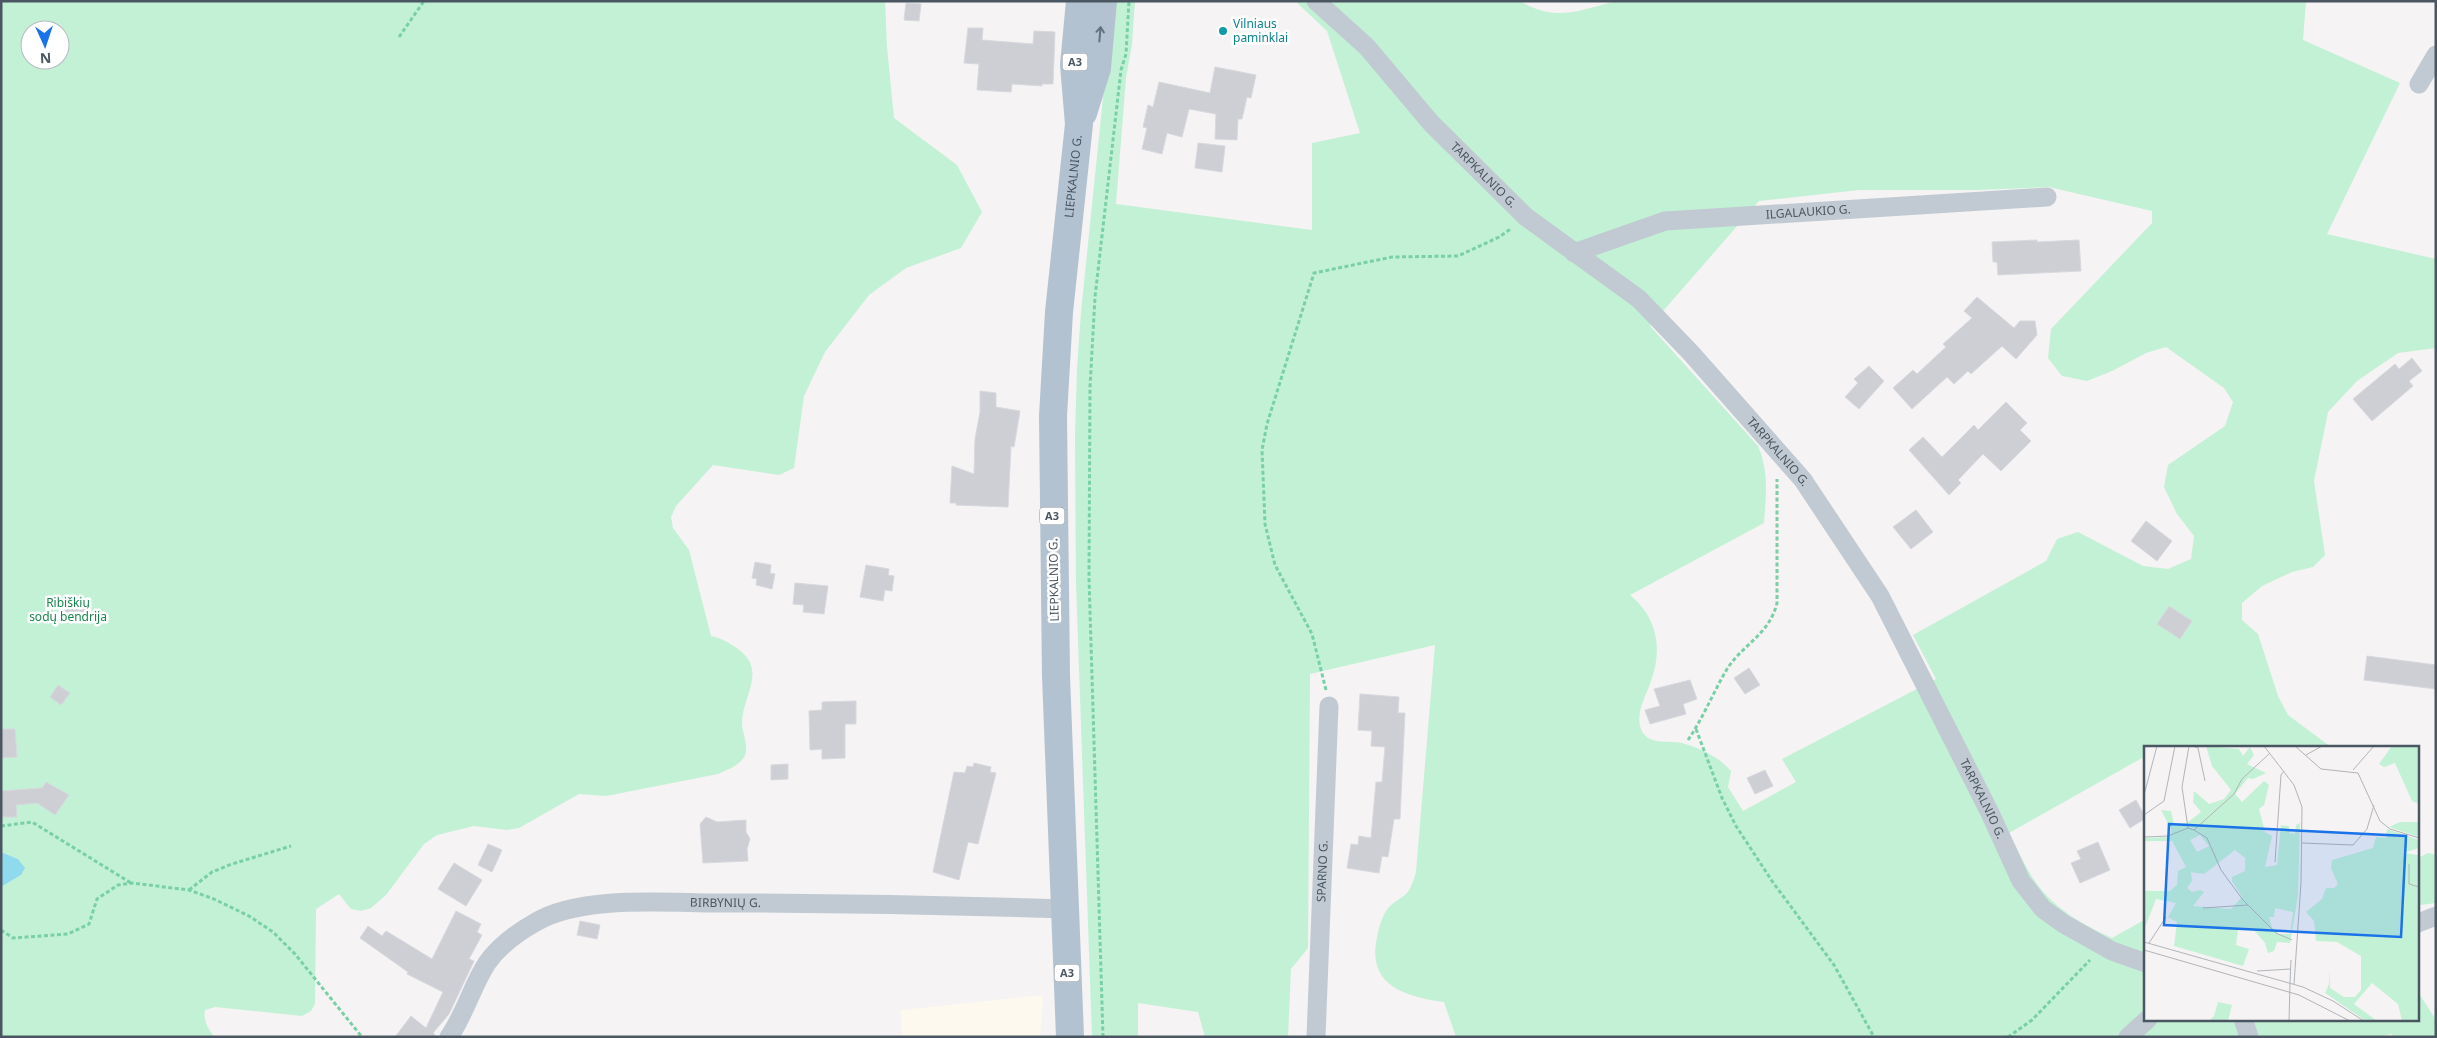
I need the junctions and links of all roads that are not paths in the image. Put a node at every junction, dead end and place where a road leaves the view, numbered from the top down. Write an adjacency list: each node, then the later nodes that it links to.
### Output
1 (1080, 1): 6 (main road, LIEPKALNIO G. / A3)
2 (1103, 1): 6 (main road, LIEPKALNIO G. / A3, one-way to 2)
3 (1316, 1): 8 (street, TARPKALNIO G.)
4 (2436, 55): 5 (street)
5 (2419, 84)
6 (1079, 124): 10 (main road, LIEPKALNIO G. / A3)
7 (2047, 197): 8 (street, ILGALAUKIO G.)
8 (1574, 253): 13 (street, TARPKALNIO G.)
9 (1329, 706): 18 (street, SPARNO G.)
10 (1065, 909): 16 (street, BIRBYNIŲ G.); 17 (main road, LIEPKALNIO G. / A3)
11 (2436, 916): 12 (street)
12 (2420, 922)
13 (2144, 962)
14 (2147, 1020): 19 (street)
15 (2243, 1020): 20 (street)
16 (449, 1037)
17 (1070, 1037)
18 (1316, 1037)
19 (2128, 1037)
20 (2249, 1037)

